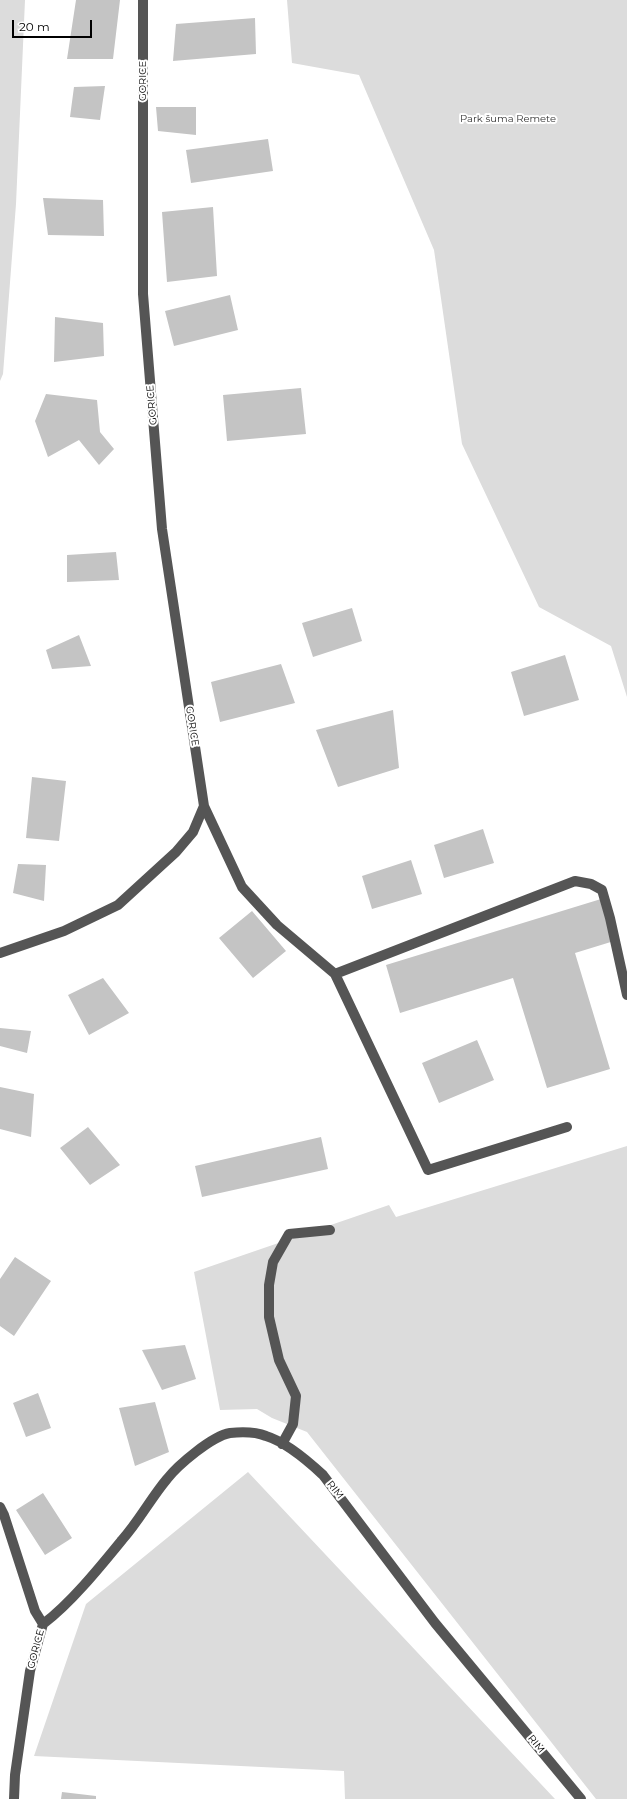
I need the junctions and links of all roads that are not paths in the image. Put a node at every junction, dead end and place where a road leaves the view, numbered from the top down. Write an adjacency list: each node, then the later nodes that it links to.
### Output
1 (143, 0): 2 (street, GORICE)
2 (204, 806): 3 (street); 4 (street, GORICE)
3 (0, 953)
4 (335, 974): 5 (street); 6 (street)
5 (627, 995)
6 (567, 1127)
7 (330, 1230): 8 (street)
8 (282, 1444): 10 (street, RIM); 12 (street, RIM)
9 (0, 1507): 10 (street, GORICE)
10 (43, 1624): 11 (street, GORICE)
11 (14, 1799)
12 (581, 1799)

